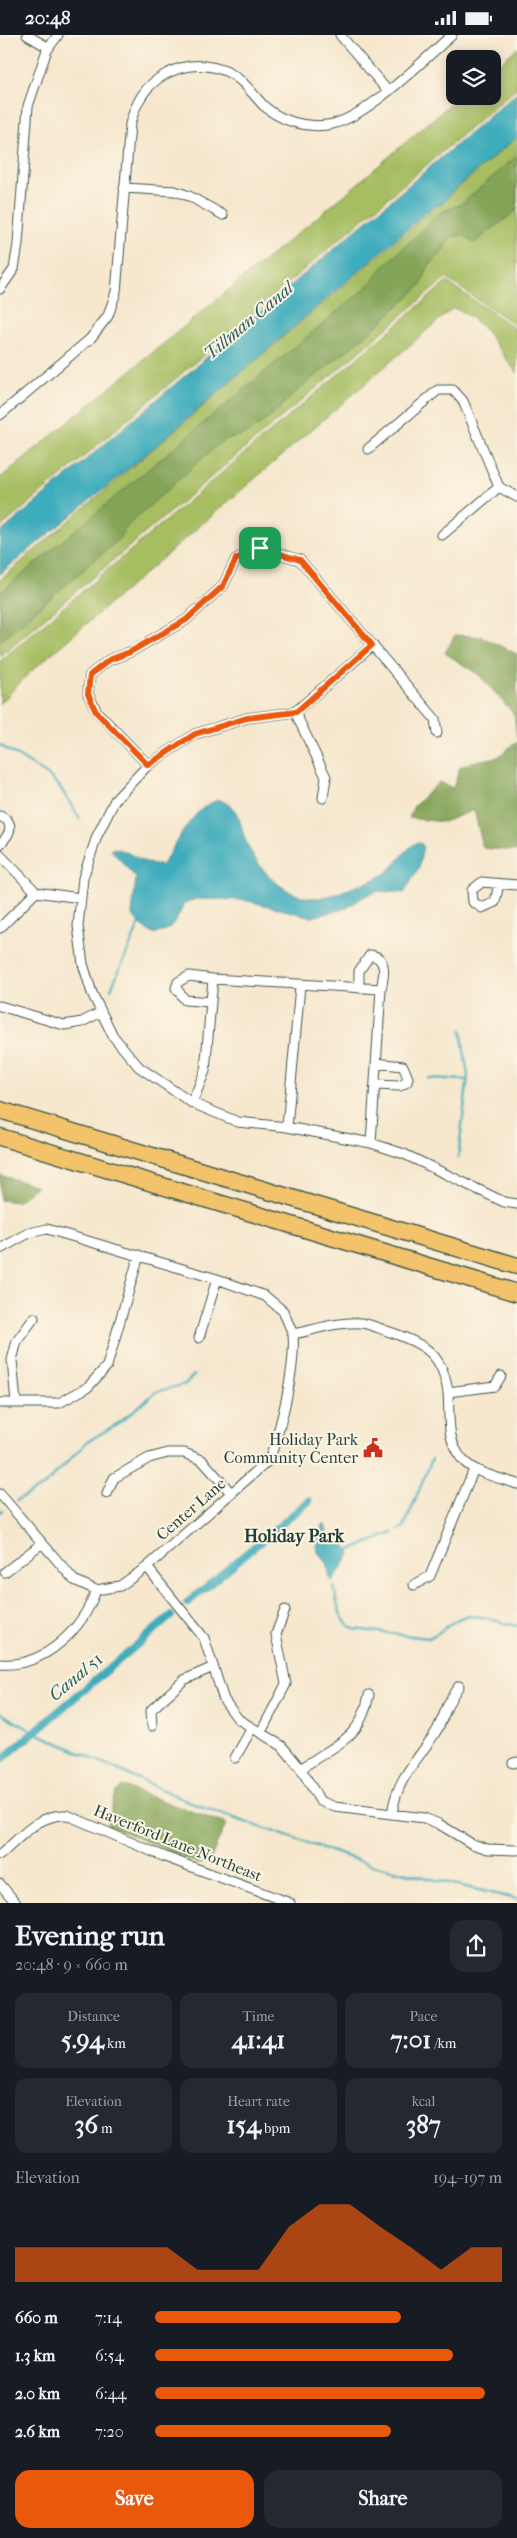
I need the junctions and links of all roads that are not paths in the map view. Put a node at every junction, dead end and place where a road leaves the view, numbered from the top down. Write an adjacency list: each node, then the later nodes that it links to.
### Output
1 (27, 35): 5 (street)
2 (58, 35): 5 (street)
3 (340, 35): 6 (street)
4 (452, 35): 6 (street)
5 (49, 48): 9 (street)
6 (387, 90): 7 (street)
7 (124, 188): 8 (street); 10 (street)
8 (223, 215)
9 (0, 289)
10 (0, 415)
11 (368, 449): 12 (street)
12 (499, 487): 13 (street); 14 (street)
13 (517, 497)
14 (442, 535)
15 (372, 645): 16 (street); 17 (street); 18 (street)
16 (296, 712): 18 (street); 19 (street)
17 (437, 733)
18 (148, 765): 26 (street)
19 (323, 798)
20 (0, 816): 21 (street)
21 (0, 844)
22 (0, 855): 25 (street)
23 (499, 884): 24 (street)
24 (517, 885)
25 (36, 892): 26 (street); 27 (street)
26 (80, 898): 34 (street)
27 (0, 928)
28 (213, 979): 29 (street); 32 (street); 32 (street)
29 (300, 986): 30 (street); 39 (street)
30 (359, 988): 31 (street); 31 (street)
31 (381, 989): 35 (street)
32 (211, 1002): 37 (street)
33 (0, 1006): 34 (street)
34 (101, 1012): 37 (street)
35 (376, 1063): 36 (street); 36 (street)
36 (375, 1085): 41 (street)
37 (192, 1103): 39 (street)
38 (0, 1110): 45 (highway)
39 (287, 1127): 41 (street)
40 (0, 1137): 47 (highway)
41 (371, 1143): 42 (street)
42 (517, 1204)
43 (0, 1249): 44 (street)
44 (139, 1255): 46 (street); 53 (street)
45 (517, 1266)
46 (217, 1279): 49 (street); 50 (street)
47 (517, 1293)
48 (34, 1318): 53 (street)
49 (293, 1334): 52 (street); 59 (street, Center Lane)
50 (199, 1338)
51 (501, 1377): 52 (street)
52 (448, 1392): 55 (street)
53 (16, 1402): 54 (street)
54 (0, 1403)
55 (474, 1469): 56 (street); 63 (street)
56 (517, 1484)
57 (0, 1494): 60 (street)
58 (107, 1494): 59 (street)
59 (232, 1494): 61 (street, Center Lane)
60 (41, 1544): 62 (street); 64 (street)
61 (147, 1567): 64 (street, Center Lane); 67 (street)
62 (5, 1572)
63 (414, 1585)
64 (96, 1590): 66 (street)
65 (285, 1610): 72 (street)
66 (0, 1664)
67 (213, 1667): 70 (street); 71 (street)
68 (459, 1686): 75 (street)
69 (369, 1695): 74 (street)
70 (152, 1726)
71 (252, 1728): 72 (street); 73 (street)
72 (261, 1732): 74 (street)
73 (234, 1758)
74 (301, 1769): 75 (street)
75 (392, 1814): 76 (street)
76 (517, 1850)
77 (0, 1855): 80 (street, Haverford Lane Northeast)
78 (0, 1884): 79 (street)
79 (16, 1903)
80 (290, 1903)

